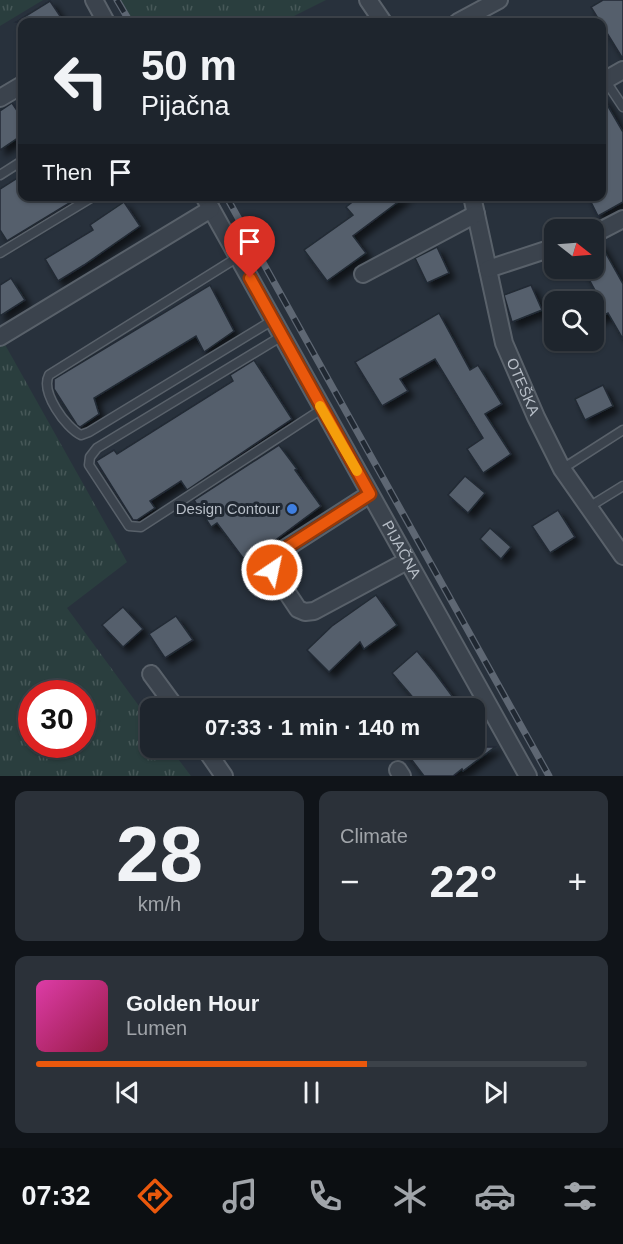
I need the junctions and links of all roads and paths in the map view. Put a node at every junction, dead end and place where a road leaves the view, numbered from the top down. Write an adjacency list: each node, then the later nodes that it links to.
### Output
1 (94, 0): 4 (street)
2 (368, 0): 5 (street)
3 (499, 0): 6 (street)
4 (104, 18)
5 (380, 18)
6 (465, 18)
7 (623, 70): 8 (street)
8 (606, 79)
9 (606, 85): 12 (lane)
10 (18, 87): 11 (street)
11 (0, 98)
12 (623, 106)
13 (18, 164): 14 (lane)
14 (0, 175)
15 (86, 201): 22 (lane)
16 (473, 201): 18 (street, OTEŠKA)
17 (207, 203): 23 (street, PIJAČNA); 28 (street)
18 (476, 214): 24 (street, OTEŠKA); 25 (street)
19 (623, 219): 20 (street)
20 (604, 229)
21 (544, 251): 24 (street)
22 (0, 253)
23 (238, 258): 26 (street, PIJAČNA); 26 (lane)
24 (488, 269): 31 (street, OTEŠKA)
25 (363, 274)
26 (273, 320): 27 (street, PIJAČNA)
27 (282, 336): 29 (street, PIJAČNA); 29 (lane)
28 (0, 337)
29 (322, 410): 33 (street, PIJAČNA)
30 (623, 430): 31 (lane)
31 (562, 469): 34 (street, OTEŠKA)
32 (623, 486): 34 (lane)
33 (370, 494): 36 (street, PIJAČNA); 36 (street)
34 (589, 507): 35 (street, OTEŠKA)
35 (623, 556)
36 (408, 561): 41 (street, PIJAČNA)
37 (152, 674): 38 (street)
38 (169, 698)
39 (212, 758): 40 (street)
40 (224, 776)
41 (528, 776)

